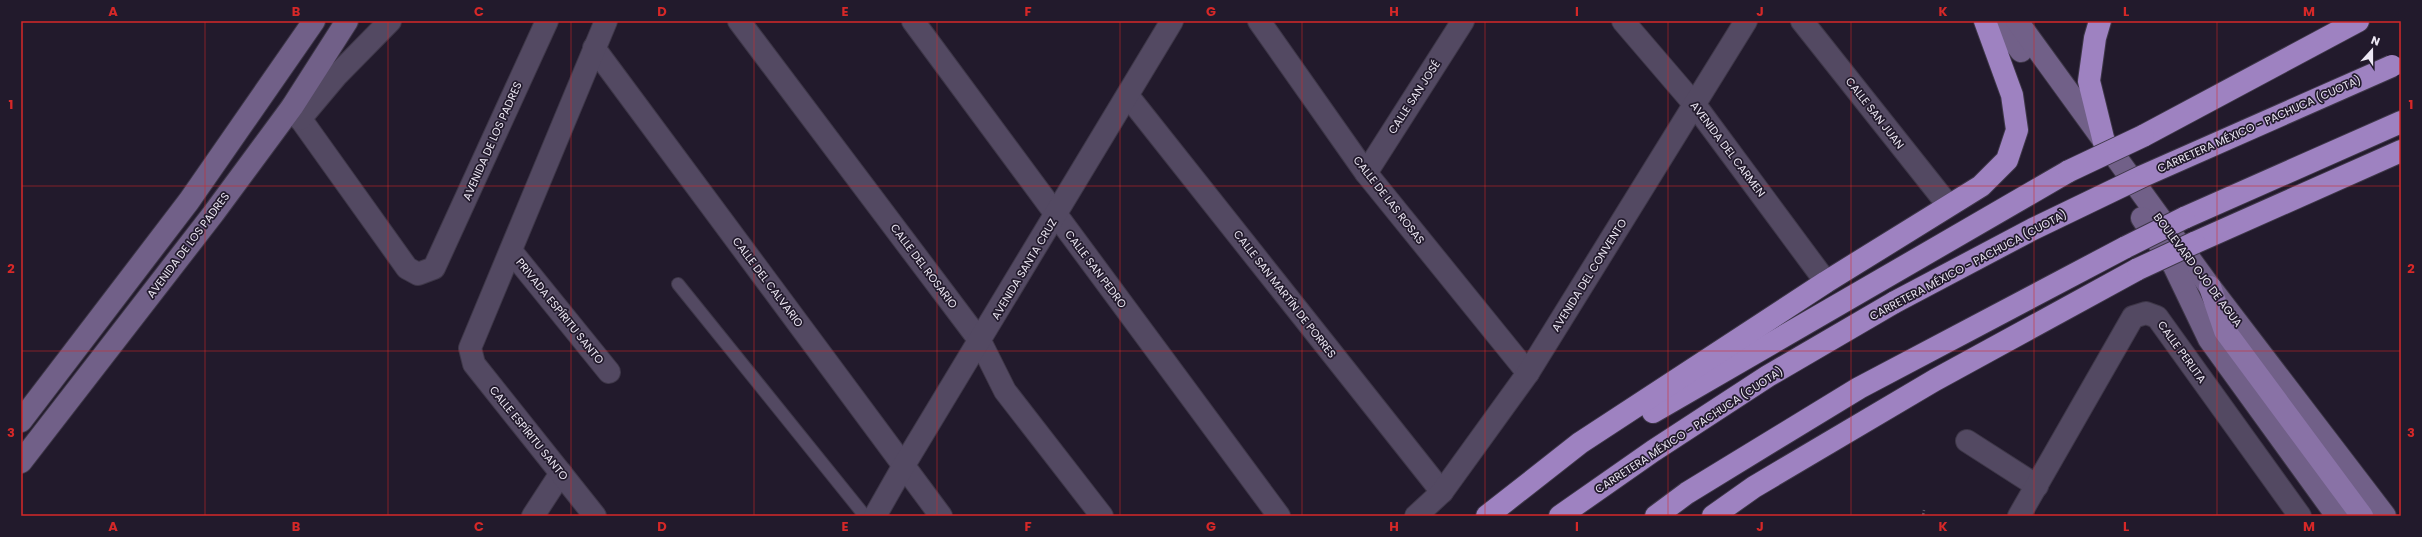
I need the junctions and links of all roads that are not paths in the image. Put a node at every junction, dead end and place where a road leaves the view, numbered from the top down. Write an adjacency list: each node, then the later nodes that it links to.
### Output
1 (314, 21): 37 (main road)
2 (347, 21): 23 (main road, AVENIDA DE LOS PADRES)
3 (390, 21): 23 (street)
4 (547, 21): 23 (street, AVENIDA DE LOS PADRES)
5 (606, 21): 19 (street)
6 (739, 21): 34 (street, CALLE DEL ROSARIO)
7 (913, 21): 29 (street, CALLE SAN PEDRO)
8 (1172, 21): 21 (street, AVENIDA SANTA CRUZ)
9 (1259, 21): 27 (street, CALLE DE LAS ROSAS)
10 (1463, 21): 27 (street, CALLE SAN JOSÉ)
11 (1623, 21): 22 (street, AVENIDA DEL CARMEN)
12 (1746, 21): 22 (street, AVENIDA DEL CONVENTO)
13 (1802, 21): 28 (street, CALLE SAN JUAN)
14 (1985, 21): 28 (highway)
15 (1998, 21): 59 (main road, BOULEVARD OJO DE AGUA)
16 (2017, 21): 25 (main road, BOULEVARD OJO DE AGUA)
17 (2100, 21): 25 (highway)
18 (2358, 21): 39 (highway, bridge)
19 (594, 48): 30 (street); 41 (street, CALLE DEL CALVARIO)
20 (2396, 64): 54 (highway, CARRETERA MÉXICO - PACHUCA (CUOTA), bridge)
21 (1128, 96): 29 (street, AVENIDA SANTA CRUZ); 44 (street, CALLE SAN MARTÍN DE PORRES)
22 (1695, 105): 31 (street, AVENIDA DEL CARMEN); 36 (street, AVENIDA DEL CONVENTO)
23 (296, 113): 40 (main road, AVENIDA DE LOS PADRES)
24 (2401, 122): 55 (highway, bridge)
25 (2104, 142): 33 (main road, BOULEVARD OJO DE AGUA)
26 (2401, 152): 56 (highway, bridge)
27 (1366, 173): 36 (street, CALLE DE LAS ROSAS)
28 (1948, 205): 31 (highway)
29 (1056, 215): 34 (street, AVENIDA SANTA CRUZ); 51 (street, CALLE SAN PEDRO)
30 (511, 251): 35 (street, PRIVADA ESPÍRITU SANTO); 42 (street, CALLE ESPÍRITU SANTO)
31 (1826, 282): 39 (highway)
32 (678, 284): 47 (lane)
33 (2210, 287): 60 (main road); 61 (main road, BOULEVARD OJO DE AGUA)
34 (980, 341): 41 (street, AVENIDA SANTA CRUZ); 50 (street, CALLE DEL ROSARIO)
35 (609, 372)
36 (1528, 373): 44 (street, AVENIDA DEL CONVENTO)
37 (21, 422)
38 (1968, 441): 43 (street)
39 (1580, 443): 53 (highway)
40 (21, 462)
41 (904, 465): 48 (street, AVENIDA SANTA CRUZ); 49 (street, CALLE DEL CALVARIO)
42 (561, 473): 45 (street); 46 (street, CALLE ESPÍRITU SANTO)
43 (2036, 486): 57 (street, CALLE PERLITA); 58 (street, CALLE PERLITA)
44 (1442, 492): 52 (street, AVENIDA DEL CONVENTO)
45 (533, 516)
46 (595, 516)
47 (865, 516)
48 (875, 516)
49 (941, 516)
50 (1102, 516)
51 (1280, 516)
52 (1416, 516)
53 (1487, 516)
54 (1560, 516)
55 (1656, 516)
56 (1713, 516)
57 (2019, 516)
58 (2300, 516)
59 (2337, 516)
60 (2362, 516)
61 (2385, 516)

